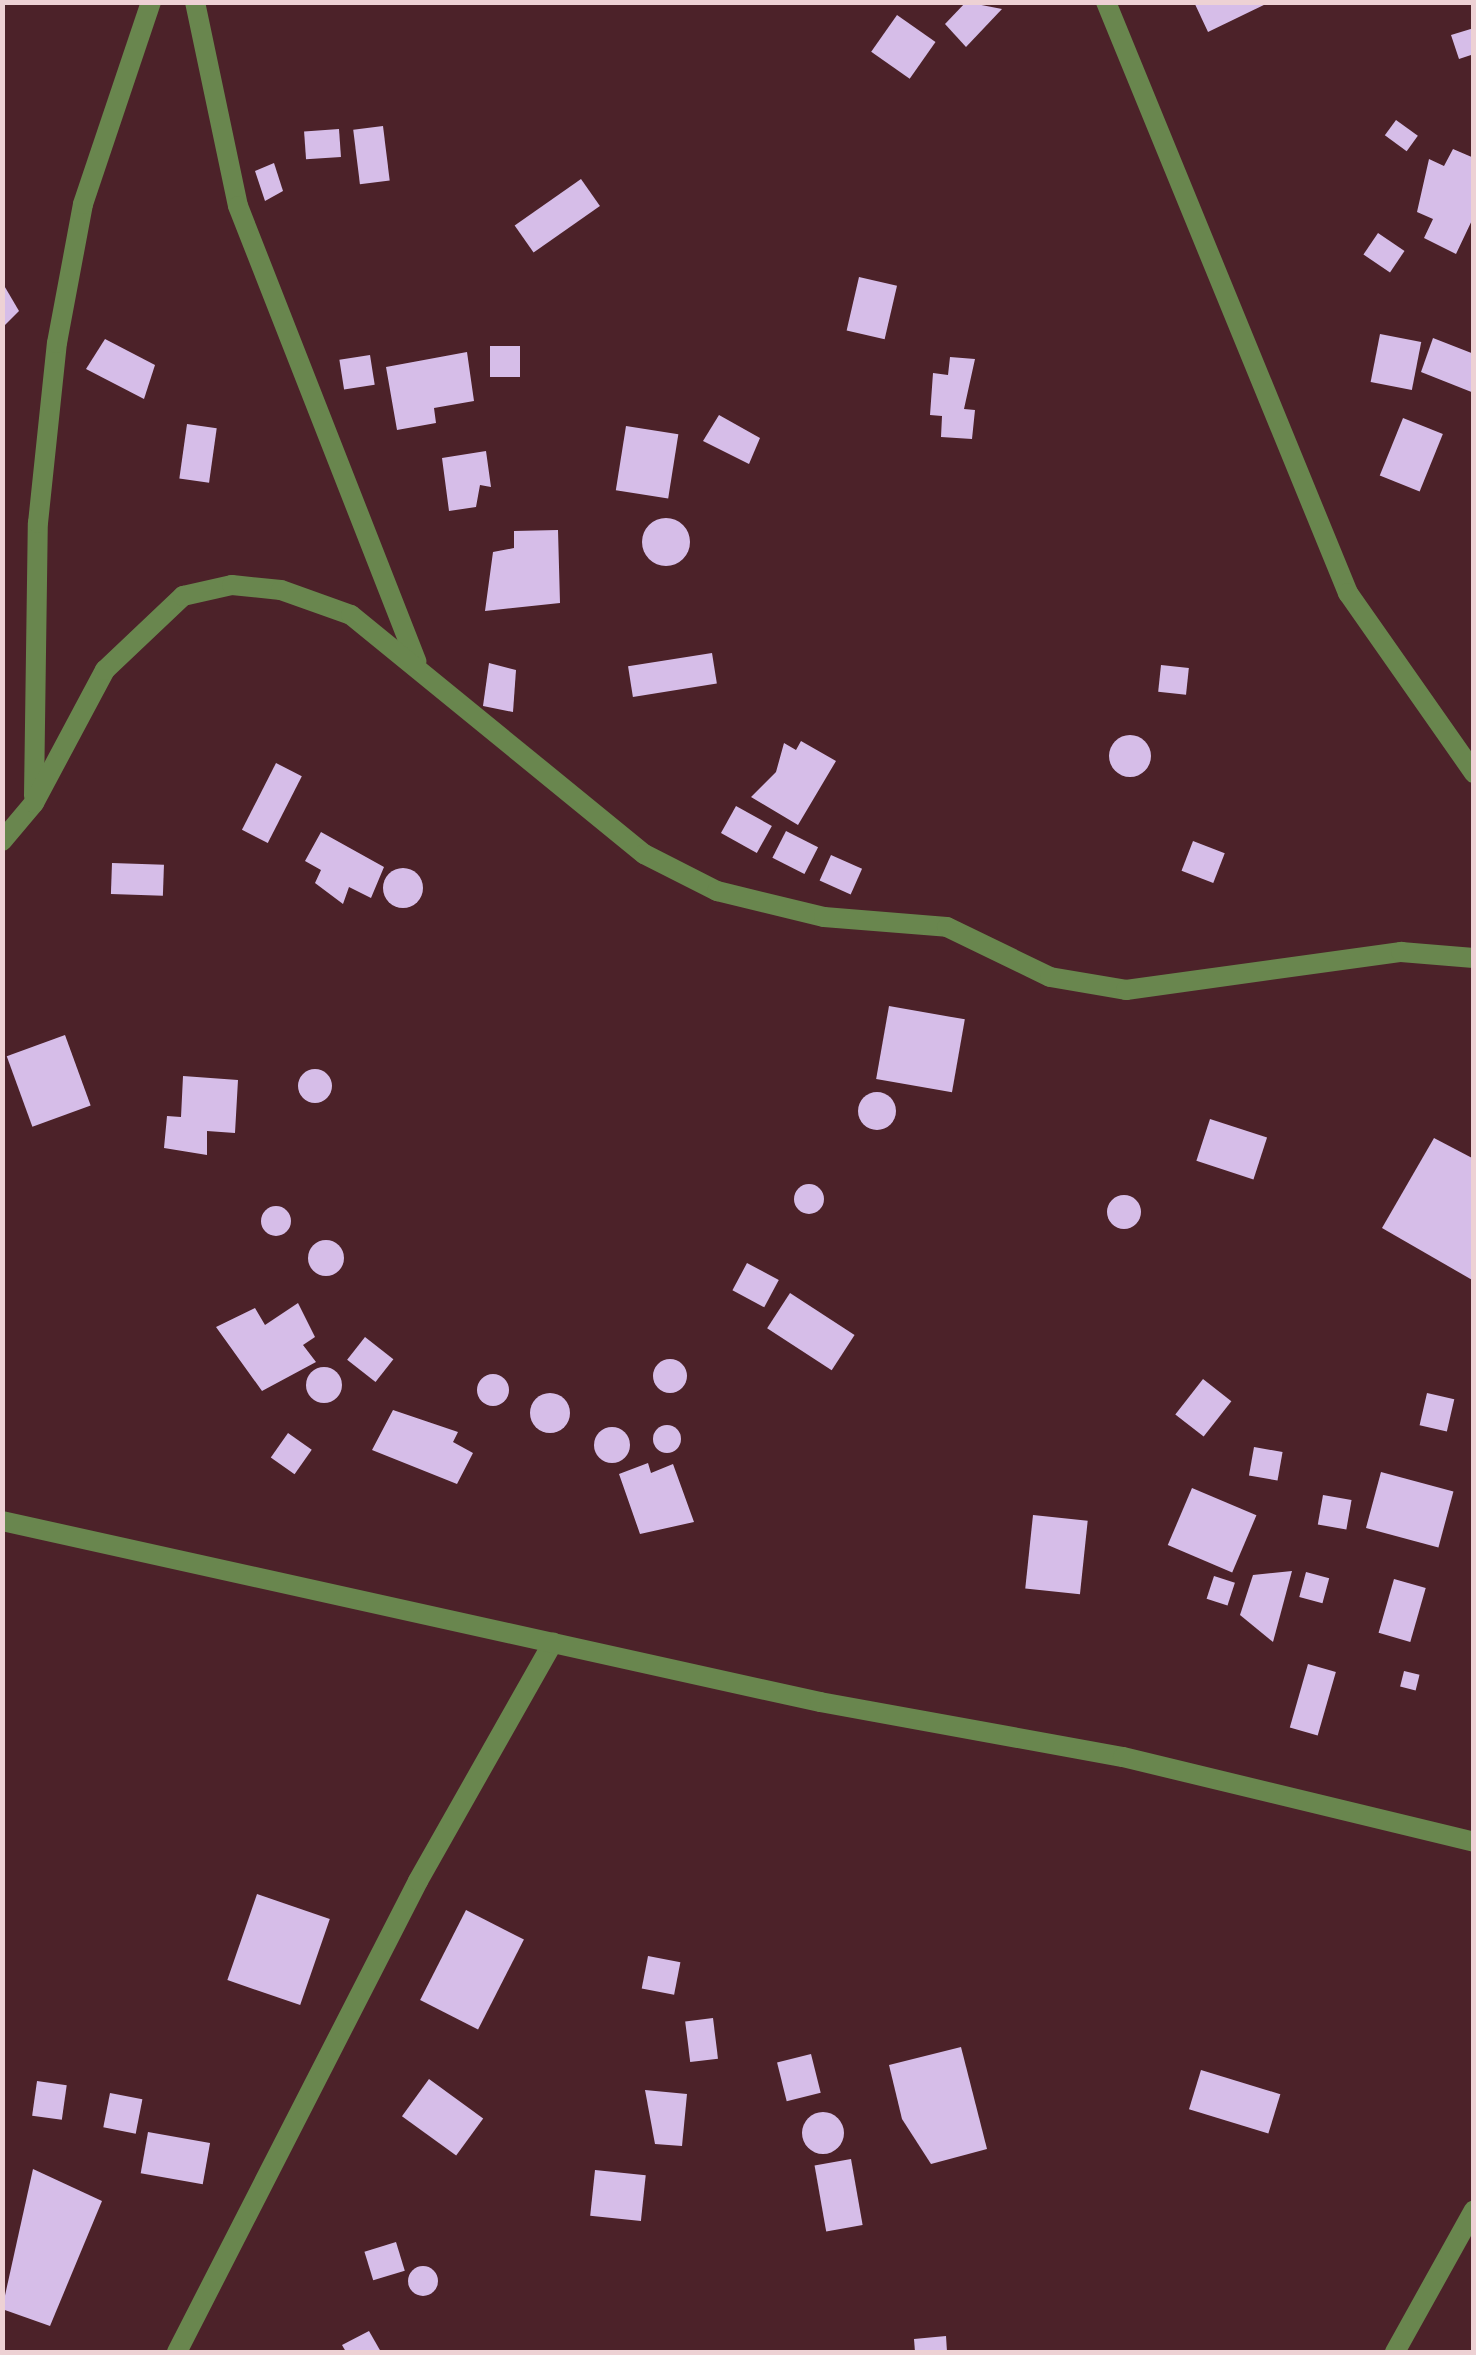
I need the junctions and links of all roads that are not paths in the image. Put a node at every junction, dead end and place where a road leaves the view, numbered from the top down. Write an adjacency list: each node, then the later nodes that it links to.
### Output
1 (151, 2): 6 (street)
2 (195, 2): 4 (street)
3 (1106, 2): 5 (street)
4 (416, 661): 6 (street); 8 (street)
5 (1474, 773)
6 (34, 803): 7 (street)
7 (2, 840)
8 (1474, 958)
9 (2, 1520): 10 (street)
10 (553, 1642): 11 (street); 13 (street)
11 (1474, 1842)
12 (1474, 2210): 14 (street)
13 (177, 2352)
14 (1395, 2352)

